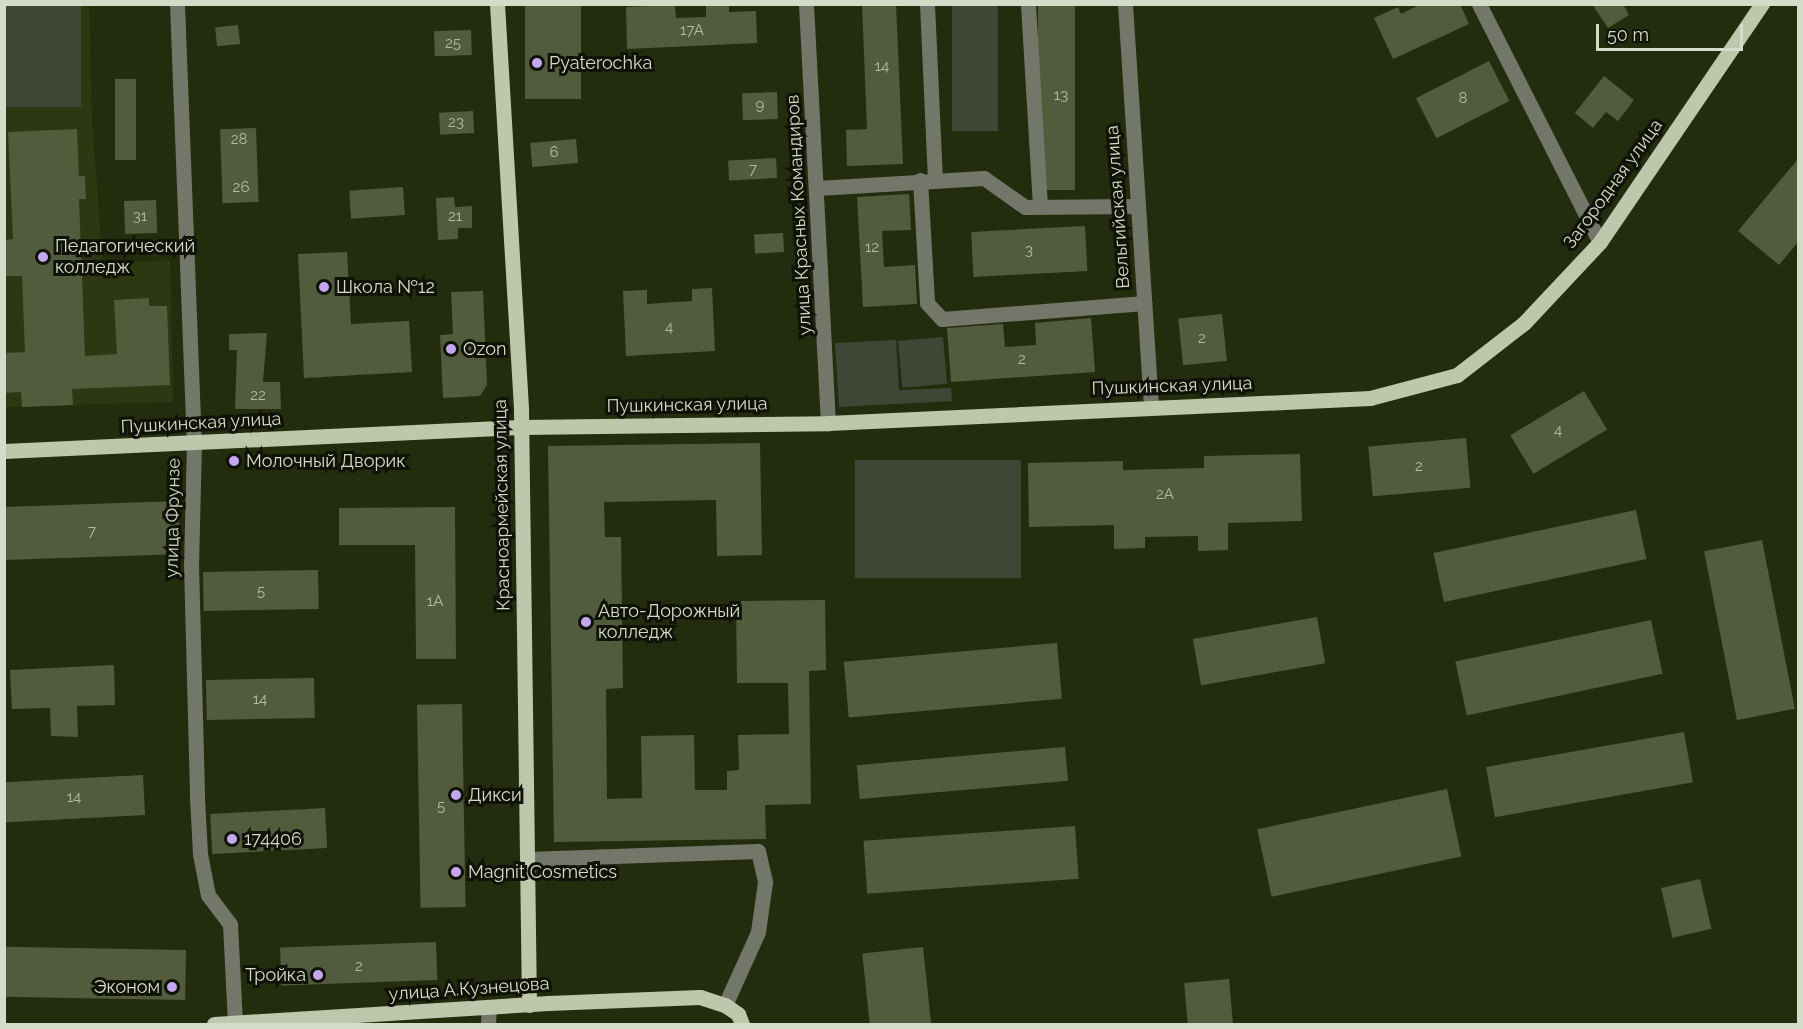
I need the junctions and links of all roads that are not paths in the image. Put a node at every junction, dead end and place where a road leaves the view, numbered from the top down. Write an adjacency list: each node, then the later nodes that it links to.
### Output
1 (177, 4): 19 (street, улица Фрунзе)
2 (497, 4): 18 (main road, Красноармейская улица)
3 (806, 4): 10 (street, улица Красных Командиров)
4 (927, 4): 9 (street)
5 (1028, 4): 12 (street)
6 (1125, 4): 11 (street, Вельгийская улица)
7 (1479, 4): 13 (street)
8 (1762, 4): 13 (main road, Загородная улица)
9 (927, 180): 10 (street); 12 (street); 14 (street)
10 (817, 188): 17 (street, улица Красных Командиров)
11 (1137, 206): 12 (street); 14 (street, Вельгийская улица)
12 (1040, 207)
13 (1600, 242): 15 (main road, Загородная улица)
14 (1144, 303): 16 (street, Вельгийская улица)
15 (1370, 398): 16 (main road, Пушкинская улица)
16 (1151, 406): 17 (main road, Пушкинская улица)
17 (828, 423): 18 (main road, Пушкинская улица)
18 (521, 427): 19 (main road, Пушкинская улица); 21 (main road, Красноармейская улица)
19 (194, 442): 20 (main road, Пушкинская улица); 25 (street, улица Фрунзе)
20 (4, 451)
21 (527, 859): 22 (main road, Красноармейская улица); 23 (street)
22 (529, 1005): 23 (main road, улица А.Кузнецова); 24 (main road, улица А.Кузнецова)
23 (725, 1005): 28 (main road)
24 (489, 1007): 25 (main road, улица А.Кузнецова); 27 (street)
25 (235, 1023): 26 (main road, улица А.Кузнецова)
26 (214, 1024)
27 (488, 1024)
28 (742, 1024)

